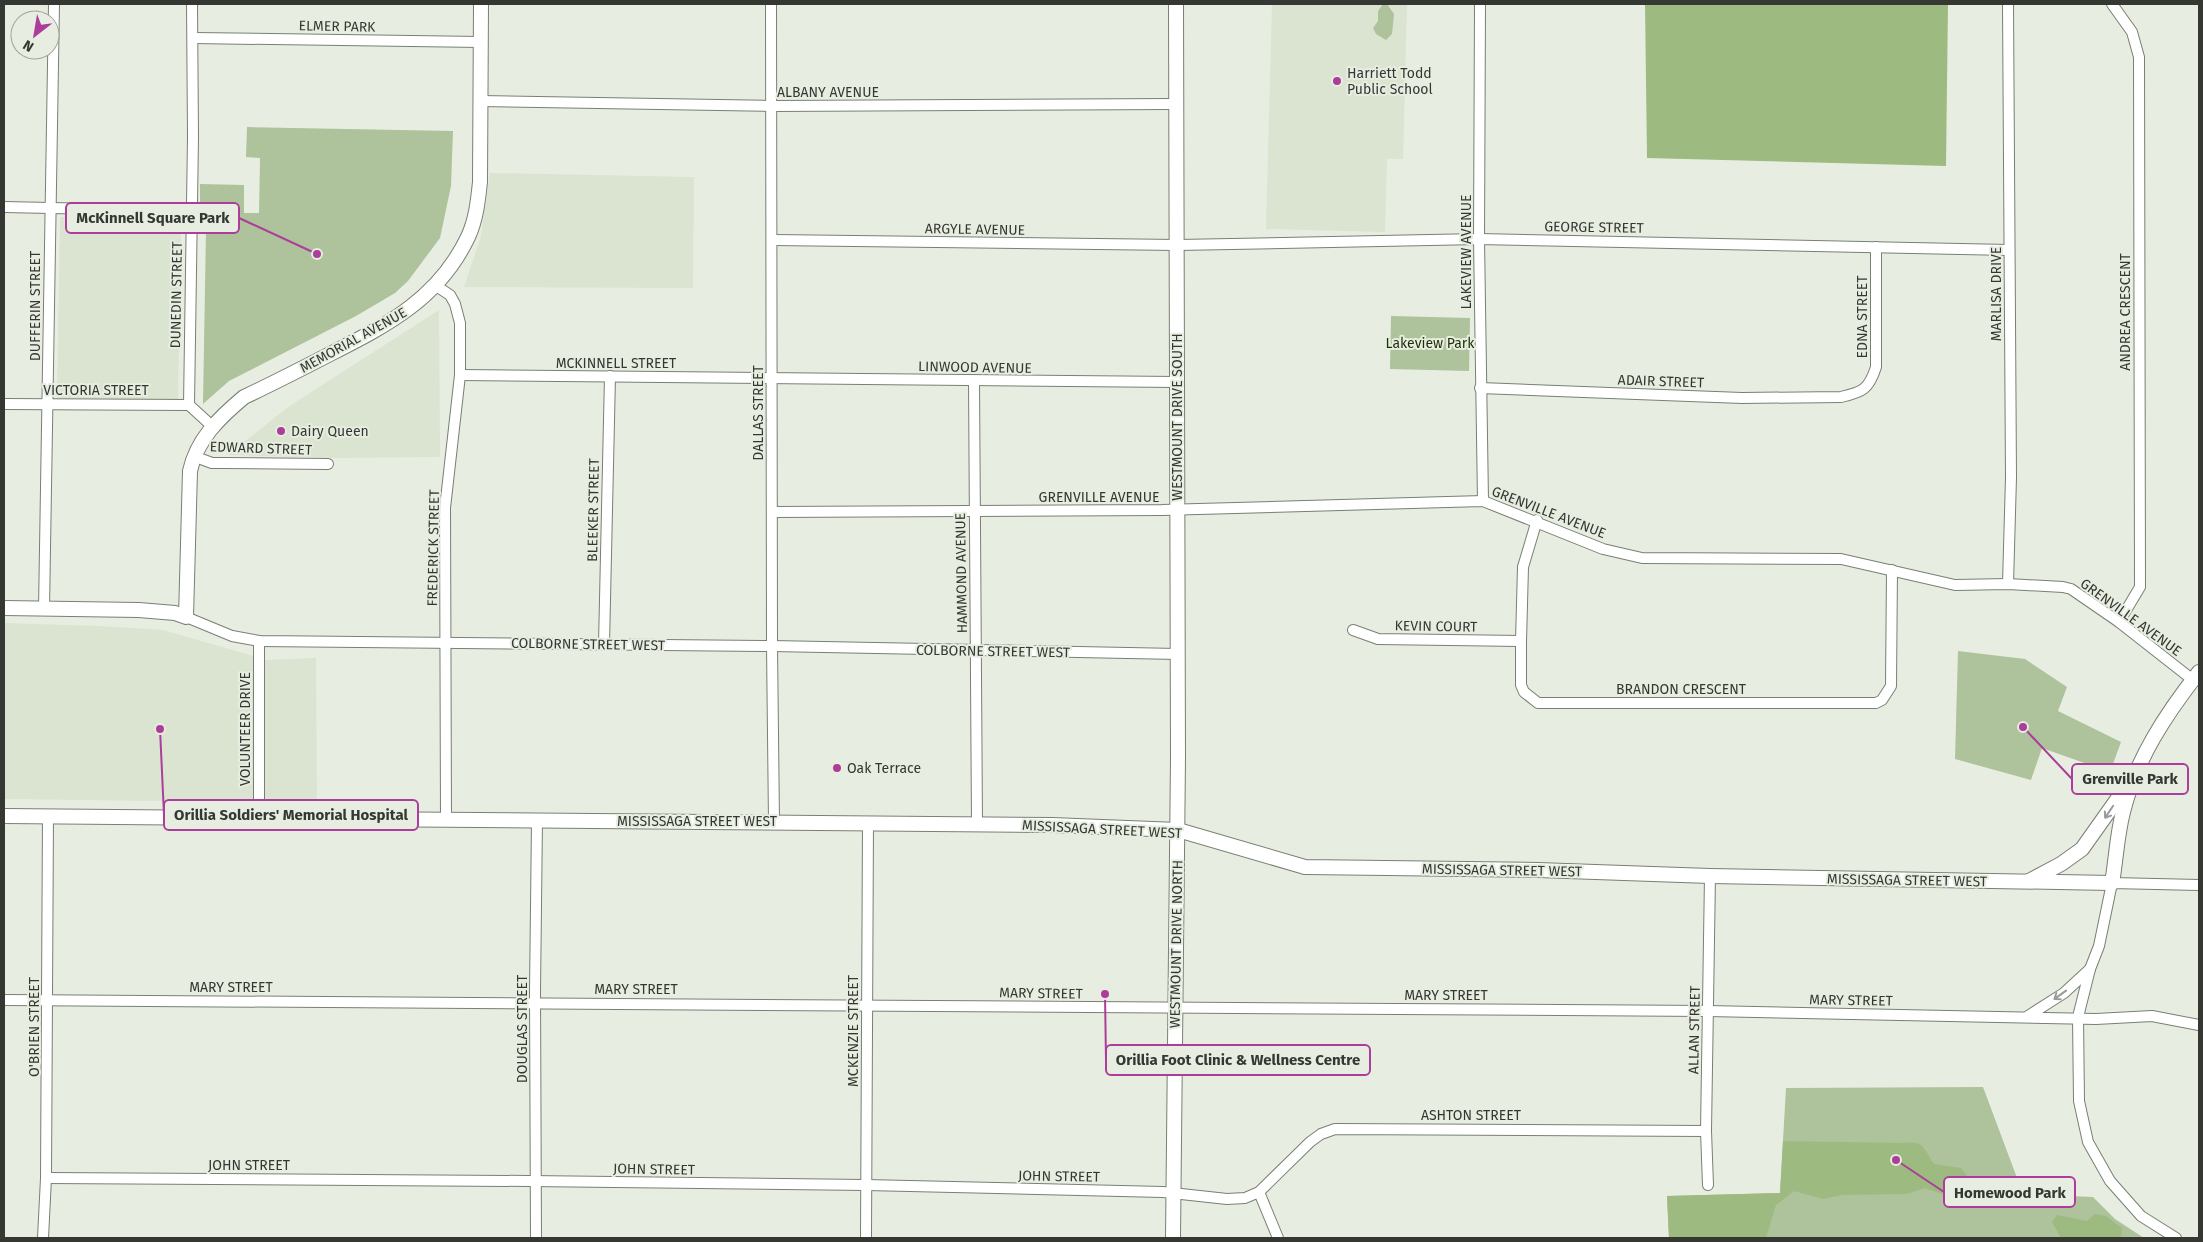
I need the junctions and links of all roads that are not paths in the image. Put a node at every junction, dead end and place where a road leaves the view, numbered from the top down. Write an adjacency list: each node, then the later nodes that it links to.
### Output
1 (54, 4): 15 (street, DUFFERIN STREET)
2 (192, 4): 9 (street, DUNEDIN STREET)
3 (480, 4): 10 (street, MEMORIAL AVENUE)
4 (771, 4): 13 (street, DALLAS STREET)
5 (1176, 4): 12 (street, WESTMOUNT DRIVE SOUTH)
6 (1480, 4): 17 (street, LAKEVIEW AVENUE)
7 (2008, 4): 21 (street, MARLISA DRIVE)
8 (2112, 4): 46 (street, ANDREA CRESCENT)
9 (193, 38): 10 (street, ELMER PARK); 16 (street, DUNEDIN STREET)
10 (481, 42): 11 (street, MEMORIAL AVENUE)
11 (480, 101): 13 (street, ALBANY AVENUE); 22 (street, MEMORIAL AVENUE)
12 (1175, 104): 13 (street, ALBANY AVENUE); 19 (street, WESTMOUNT DRIVE SOUTH)
13 (772, 106): 18 (street, DALLAS STREET)
14 (4, 207): 15 (street)
15 (50, 207): 16 (street); 31 (street, DUFFERIN STREET)
16 (191, 211): 32 (street, DUNEDIN STREET)
17 (1479, 239): 19 (street, GEORGE STREET); 20 (street, GEORGE STREET); 28 (street, LAKEVIEW AVENUE)
18 (772, 240): 19 (street, ARGYLE AVENUE); 25 (street, DALLAS STREET)
19 (1178, 245): 27 (street, WESTMOUNT DRIVE SOUTH)
20 (1876, 247): 21 (street, GEORGE STREET); 29 (street, EDNA STREET)
21 (2009, 250): 42 (street, MARLISA DRIVE)
22 (436, 286): 23 (street, FREDERICK STREET); 33 (street, MEMORIAL AVENUE)
23 (460, 375): 24 (street, MCKINNELL STREET); 50 (street, FREDERICK STREET)
24 (610, 376): 25 (street, MCKINNELL STREET); 51 (street, BLEEKER STREET)
25 (772, 377): 26 (street, LINWOOD AVENUE); 39 (street, DALLAS STREET)
26 (974, 381): 27 (street, LINWOOD AVENUE); 38 (street, HAMMOND AVENUE)
27 (1178, 382): 37 (street, WESTMOUNT DRIVE SOUTH)
28 (1480, 388): 29 (street, ADAIR STREET); 36 (street, LAKEVIEW AVENUE)
29 (1841, 397)
30 (4, 404): 31 (street, VICTORIA STREET)
31 (48, 404): 32 (street, VICTORIA STREET); 44 (street, DUFFERIN STREET)
32 (189, 405): 33 (street)
33 (212, 426): 34 (street, MEMORIAL AVENUE)
34 (193, 456): 35 (street, EDWARD STREET); 45 (street, MEMORIAL AVENUE)
35 (328, 464)
36 (1483, 500): 37 (street, GRENVILLE AVENUE); 40 (street, GRENVILLE AVENUE)
37 (1177, 510): 38 (street, GRENVILLE AVENUE); 54 (street, WESTMOUNT DRIVE SOUTH)
38 (973, 511): 39 (street, GRENVILLE AVENUE); 53 (street, HAMMOND AVENUE)
39 (772, 512): 52 (street, DALLAS STREET)
40 (1537, 520): 41 (street, GRENVILLE AVENUE); 49 (street, BRANDON CRESCENT)
41 (1892, 570): 42 (street, GRENVILLE AVENUE); 49 (street, BRANDON CRESCENT)
42 (2008, 584): 46 (street, GRENVILLE AVENUE)
43 (4, 608): 44 (street, COLBORNE STREET WEST)
44 (44, 609): 45 (street, COLBORNE STREET WEST)
45 (186, 617): 48 (street, COLBORNE STREET WEST)
46 (2119, 622): 55 (street, GRENVILLE AVENUE)
47 (1353, 630): 49 (street, KEVIN COURT)
48 (259, 641): 50 (street, COLBORNE STREET WEST); 59 (street, VOLUNTEER DRIVE)
49 (1521, 641)
50 (446, 643): 51 (street, COLBORNE STREET WEST); 60 (street, FREDERICK STREET)
51 (604, 644): 52 (street, COLBORNE STREET WEST)
52 (772, 646): 53 (street, COLBORNE STREET WEST); 62 (street, DALLAS STREET)
53 (977, 652): 54 (street, COLBORNE STREET WEST); 64 (street, HAMMOND AVENUE)
54 (1178, 654): 65 (street, WESTMOUNT DRIVE SOUTH)
55 (2196, 676): 56 (street)
56 (2136, 772): 67 (street, one-way to 67); 68 (street)
57 (4, 816): 58 (street, MISSISSAGA STREET WEST)
58 (48, 816): 59 (street, MISSISSAGA STREET WEST); 72 (street, O'BRIEN STREET)
59 (259, 818): 60 (street, MISSISSAGA STREET WEST)
60 (446, 820): 61 (street, MISSISSAGA STREET WEST)
61 (537, 820): 62 (street, MISSISSAGA STREET WEST); 73 (street, DOUGLAS STREET)
62 (774, 822): 63 (street, MISSISSAGA STREET WEST)
63 (868, 823): 64 (street, MISSISSAGA STREET WEST); 74 (street, MCKENZIE STREET)
64 (977, 824): 65 (street, MISSISSAGA STREET WEST)
65 (1178, 830): 66 (street, MISSISSAGA STREET WEST); 75 (street, WESTMOUNT DRIVE NORTH)
66 (1710, 876): 67 (street, MISSISSAGA STREET WEST); 76 (street, ALLAN STREET)
67 (2026, 882): 68 (street, MISSISSAGA STREET WEST)
68 (2112, 884): 69 (street); 70 (street)
69 (2199, 885)
70 (2090, 969): 77 (street, one-way to 77); 78 (street)
71 (4, 1000): 72 (street, MARY STREET)
72 (48, 1000): 73 (street, MARY STREET); 81 (street, O'BRIEN STREET)
73 (535, 1002): 74 (street, MARY STREET); 82 (street, DOUGLAS STREET)
74 (867, 1005): 75 (street, MARY STREET); 84 (street, MCKENZIE STREET)
75 (1174, 1008): 76 (street, MARY STREET); 86 (street, WESTMOUNT DRIVE NORTH)
76 (1707, 1011): 77 (street, MARY STREET); 80 (street, ALLAN STREET)
77 (2027, 1016): 78 (street, MARY STREET)
78 (2078, 1018): 79 (street, MARY STREET); 92 (street)
79 (2199, 1025)
80 (1706, 1131): 83 (street, ALLAN STREET); 85 (street, ASHTON STREET)
81 (46, 1178): 82 (street, JOHN STREET); 87 (street, O'BRIEN STREET)
82 (536, 1181): 84 (street, JOHN STREET); 88 (street, DOUGLAS STREET)
83 (1708, 1185)
84 (866, 1186): 86 (street, JOHN STREET); 89 (street, MCKENZIE STREET)
85 (1259, 1192): 86 (street, JOHN STREET); 91 (street)
86 (1174, 1193): 90 (street, WESTMOUNT DRIVE NORTH)
87 (43, 1238)
88 (536, 1238)
89 (866, 1238)
90 (1173, 1238)
91 (1278, 1238)
92 (2176, 1238)

